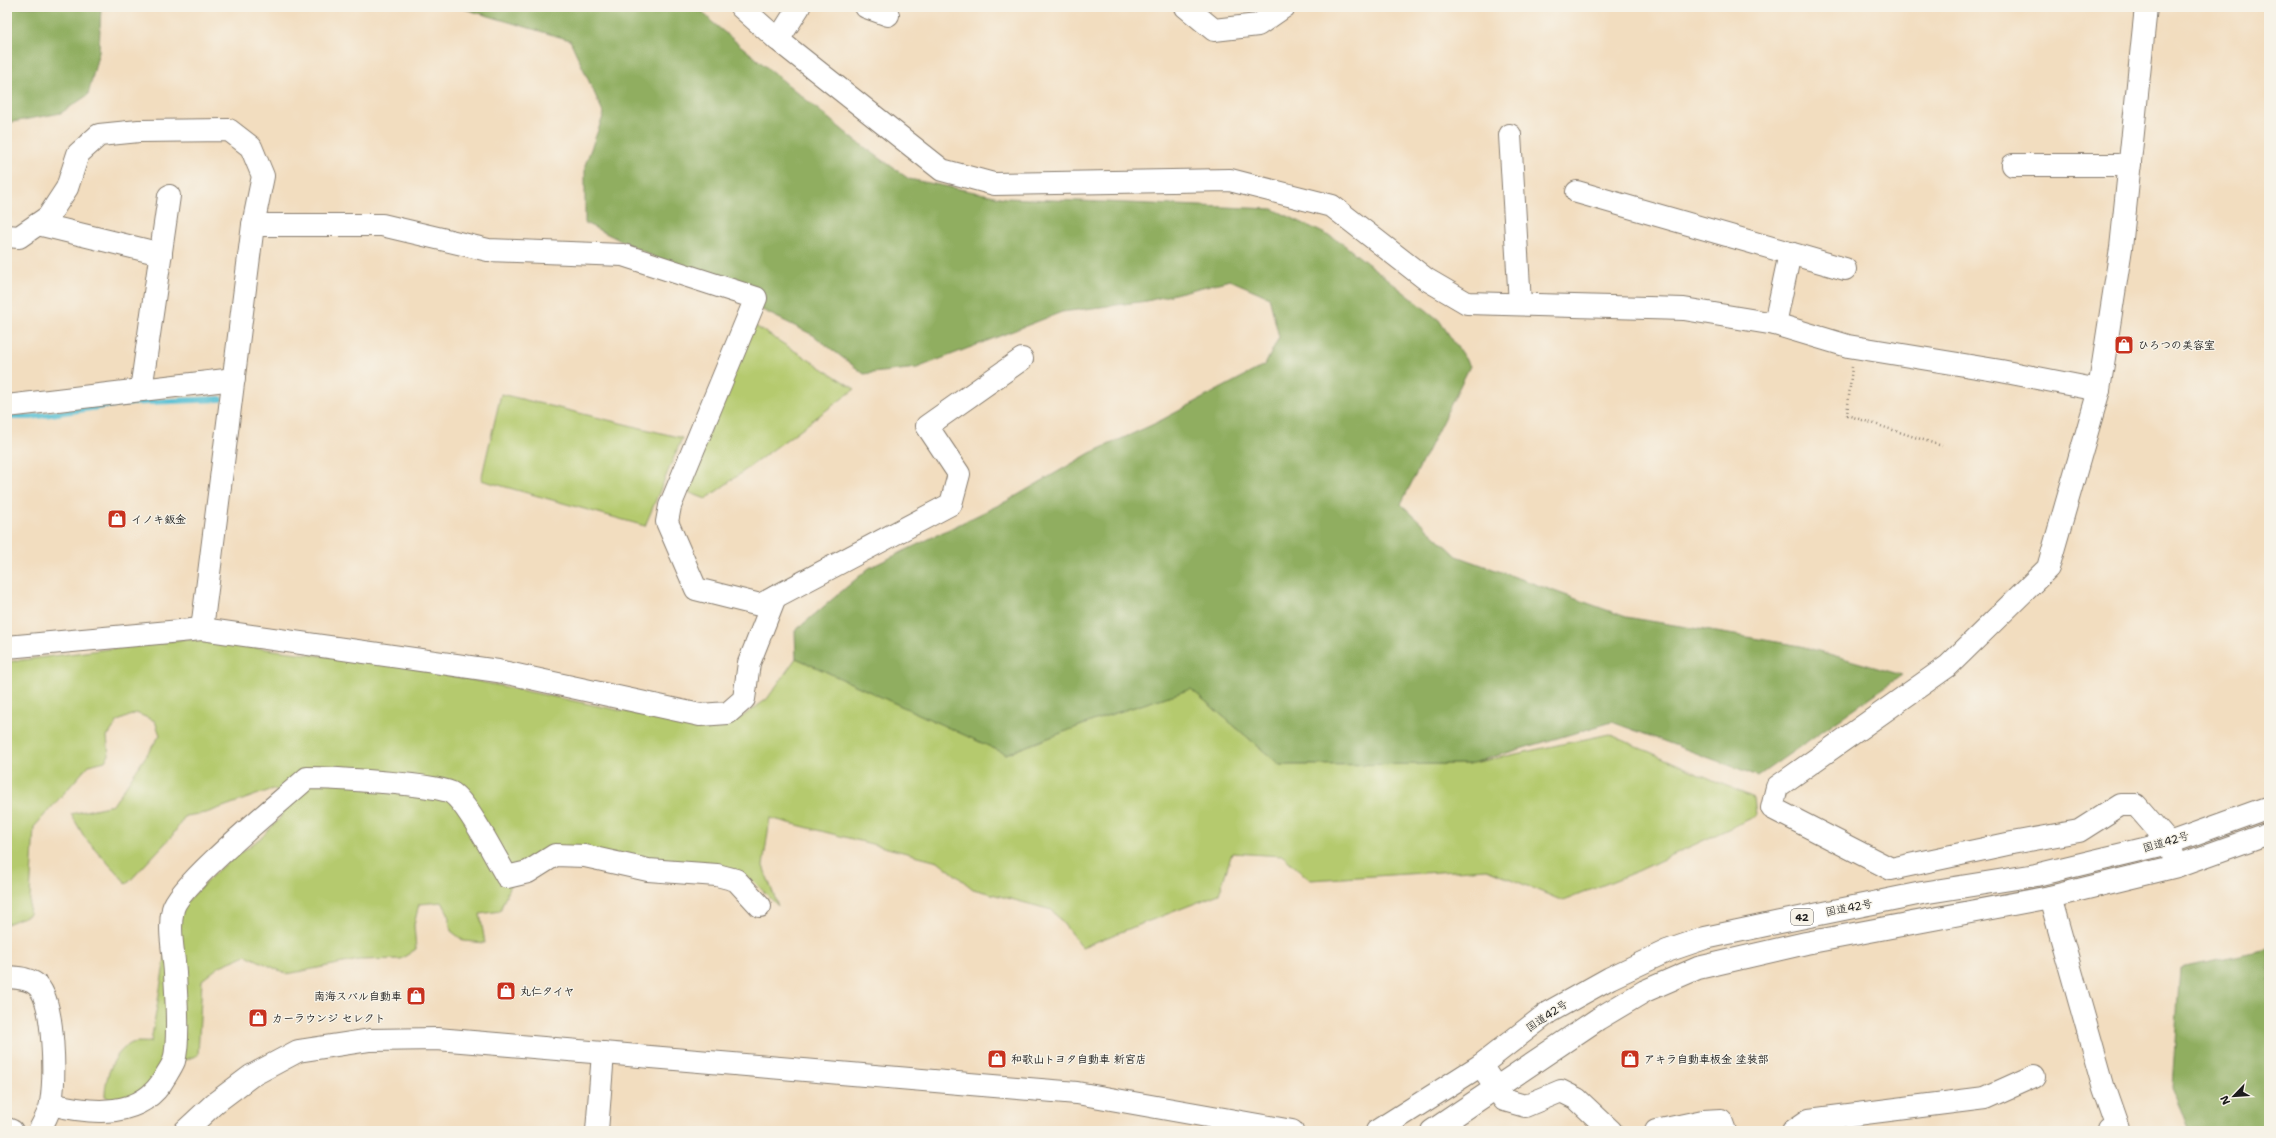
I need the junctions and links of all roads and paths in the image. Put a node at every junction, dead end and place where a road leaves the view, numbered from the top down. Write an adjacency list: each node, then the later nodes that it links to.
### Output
1 (741, 7): 8 (main road)
2 (799, 7): 8 (main road)
3 (866, 7): 7 (main road)
4 (1186, 7): 5 (main road)
5 (1284, 7)
6 (2146, 7): 11 (main road)
7 (888, 15)
8 (778, 40): 20 (main road)
9 (1510, 135): 20 (main road)
10 (2013, 165): 11 (main road)
11 (2130, 165): 26 (main road)
12 (1578, 192): 17 (main road)
13 (169, 196): 18 (main road)
14 (38, 224): 15 (main road); 16 (main road); 18 (main road)
15 (253, 225): 24 (main road); 29 (main road)
16 (7, 236)
17 (1790, 253): 19 (main road); 21 (main road)
18 (161, 254): 25 (main road)
19 (1845, 269)
20 (1520, 304): 21 (main road)
21 (1775, 324): 22 (main road)
22 (1854, 347): 26 (main road); 28 (path)
23 (1022, 359): 29 (main road)
24 (234, 379): 25 (main road); 30 (main road)
25 (141, 390): 27 (main road)
26 (2099, 390): 34 (main road)
27 (7, 406)
28 (1942, 446)
29 (775, 597): 30 (main road)
30 (202, 629): 31 (main road)
31 (7, 647)
32 (2269, 807): 34 (main road, 国道42号 / 42)
33 (2269, 833): 35 (main road, 42)
34 (2169, 843): 35 (main road); 40 (main road, 国道42号 / 42)
35 (2177, 866): 36 (main road, 42)
36 (2050, 897): 42 (main road, 42); 56 (main road)
37 (760, 906): 43 (main road)
38 (7, 977): 43 (main road)
39 (603, 1053): 47 (main road); 48 (main road); 49 (main road)
40 (1481, 1065): 42 (main road); 50 (main road, 国道42号 / 42)
41 (2034, 1076): 55 (main road)
42 (1495, 1087): 51 (main road, 42); 52 (main road)
43 (51, 1104): 46 (main road)
44 (7, 1129): 45 (main road)
45 (12, 1131)
46 (39, 1131)
47 (186, 1131)
48 (597, 1131)
49 (1292, 1131)
50 (1377, 1131)
51 (1432, 1131)
52 (1611, 1131)
53 (1656, 1131): 54 (main road)
54 (1725, 1131)
55 (1793, 1131)
56 (2110, 1131)

